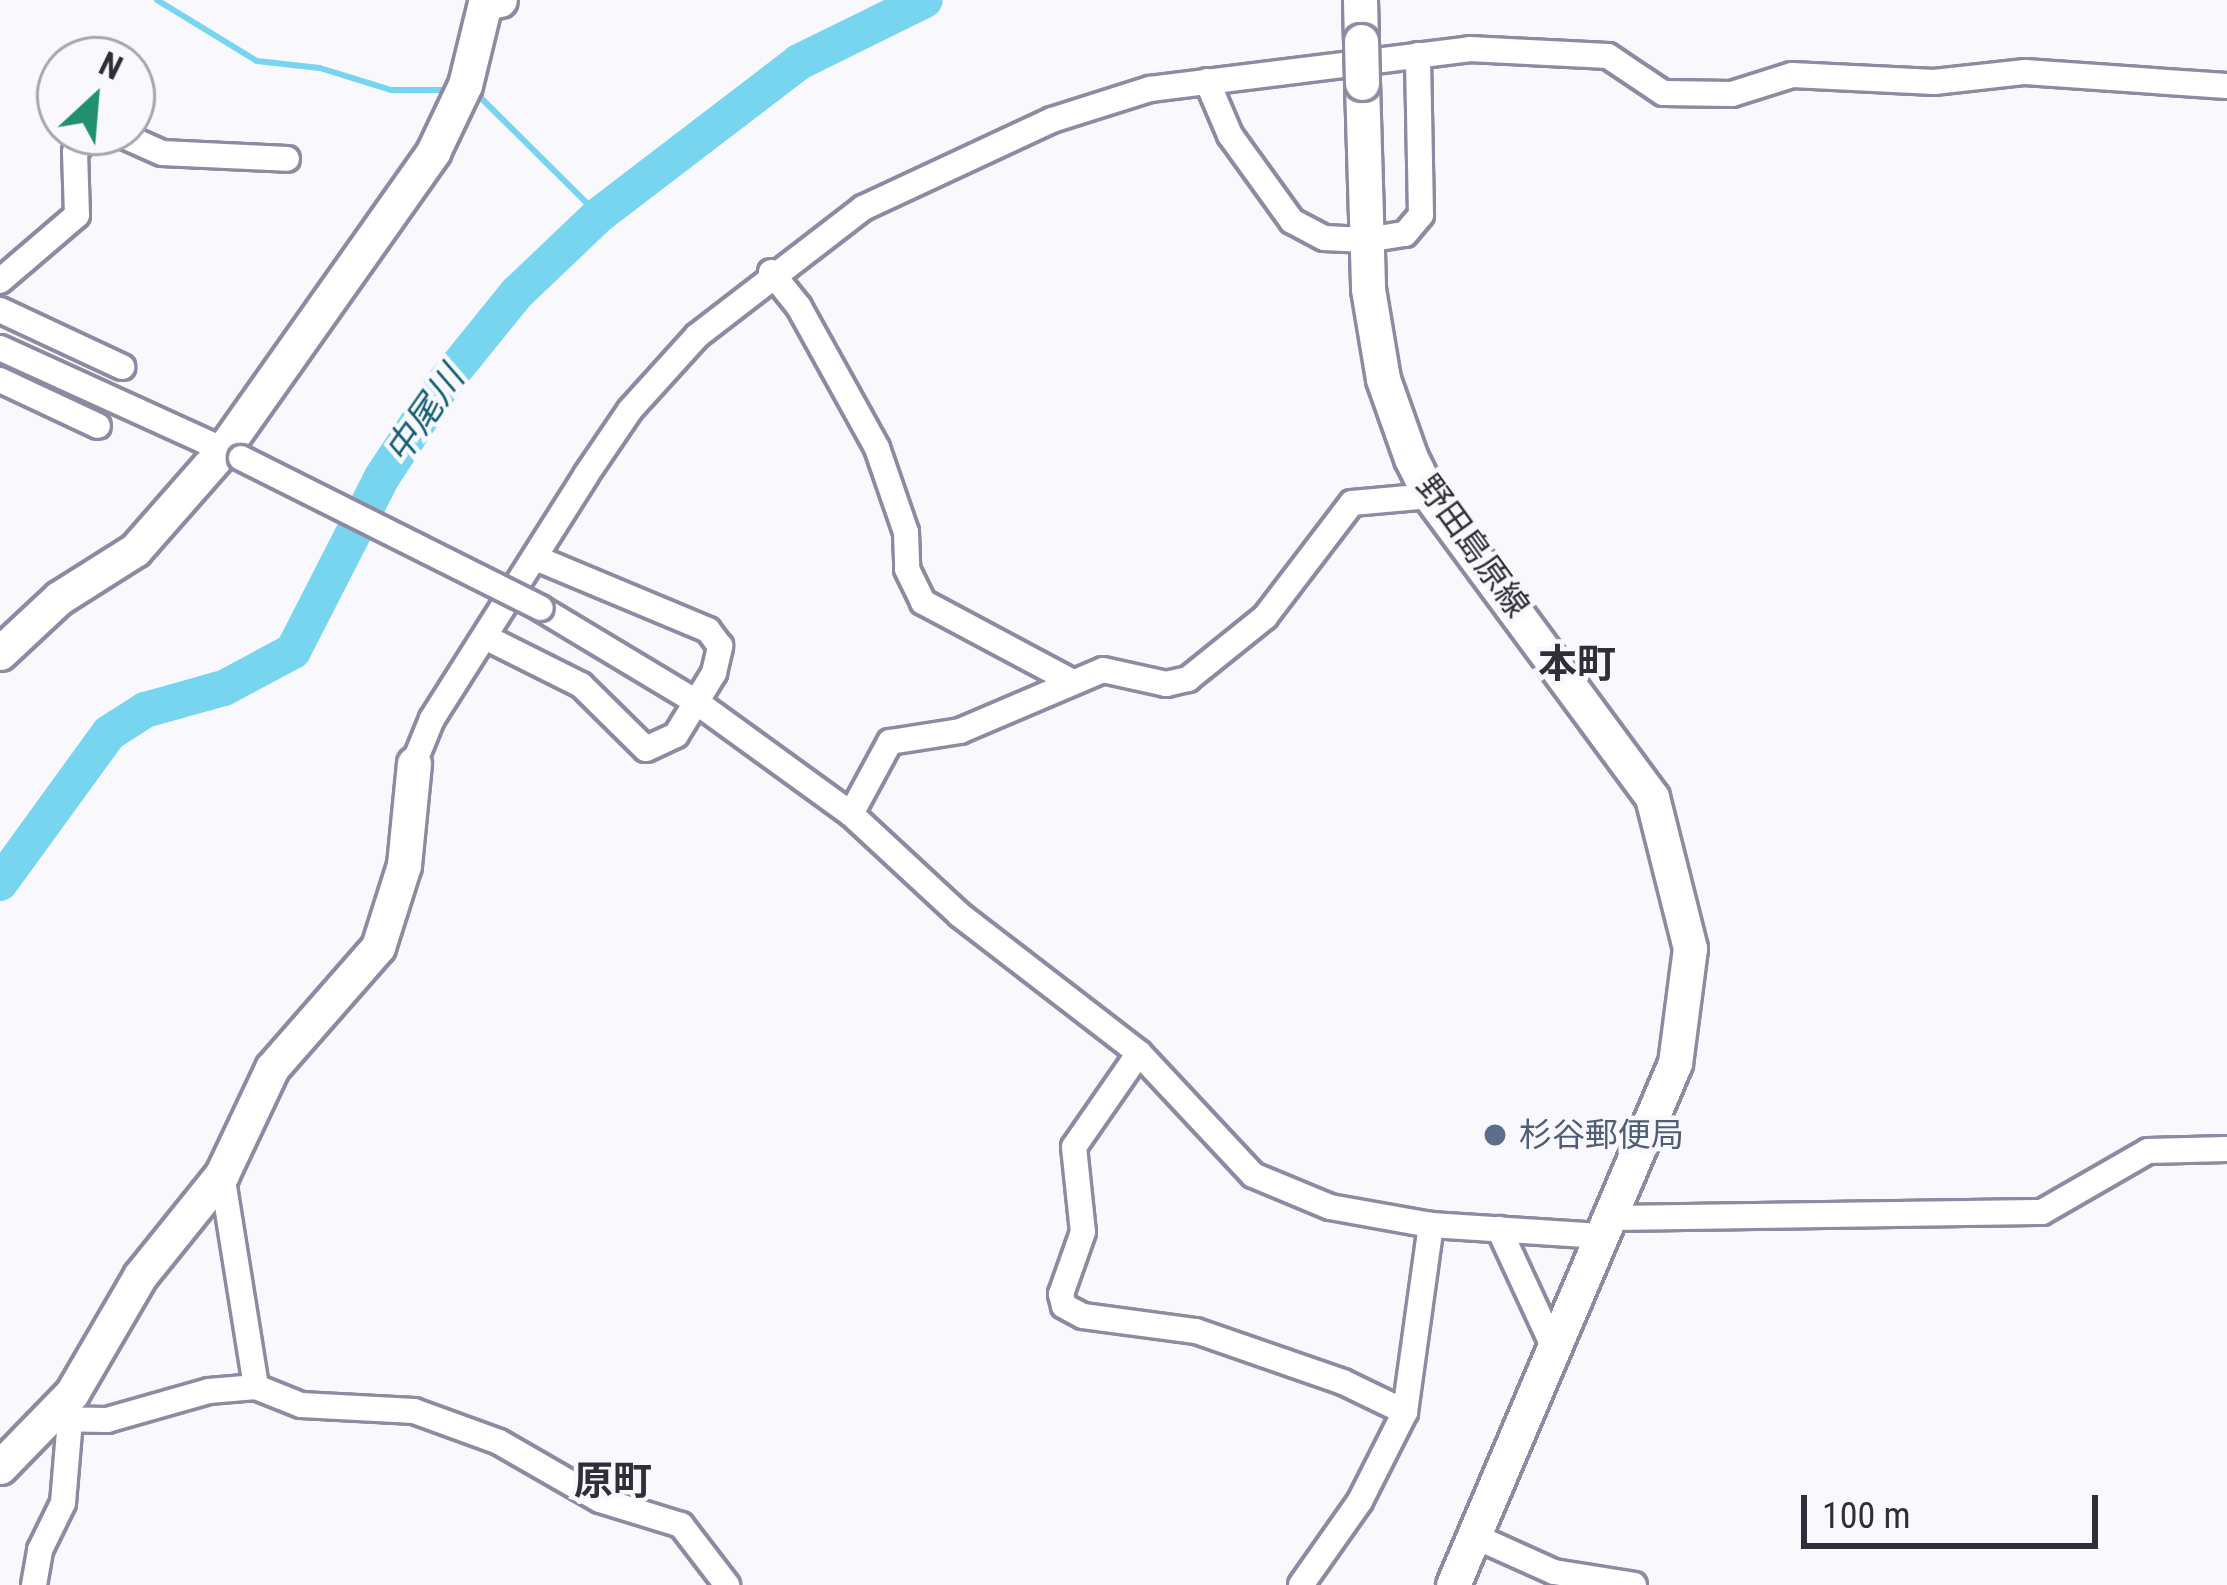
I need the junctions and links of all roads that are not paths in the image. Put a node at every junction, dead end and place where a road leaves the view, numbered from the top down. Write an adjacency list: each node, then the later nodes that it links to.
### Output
1 (490, 1): 17 (main road)
2 (1360, 22): 9 (main road, 野田島原線, bridge)
3 (1418, 56): 4 (street); 5 (street); 9 (street)
4 (1207, 81): 9 (street); 10 (street)
5 (2227, 86)
6 (156, 150): 8 (street)
7 (75, 156): 11 (street)
8 (287, 159)
9 (1366, 240): 18 (main road, 野田島原線)
10 (771, 272): 19 (street); 22 (street)
11 (0, 281)
12 (0, 310): 14 (street)
13 (0, 348): 17 (street)
14 (122, 367)
15 (0, 380): 16 (street)
16 (98, 425)
17 (232, 454): 21 (main road); 23 (street, bridge)
18 (1430, 496): 22 (street); 30 (main road, 野田島原線)
19 (536, 558): 20 (street); 23 (street)
20 (487, 638): 23 (street); 24 (street)
21 (0, 653)
22 (1071, 681): 25 (street)
23 (695, 701): 25 (street)
24 (414, 763): 28 (main road)
25 (851, 814): 26 (street)
26 (1139, 1053): 29 (street); 34 (street)
27 (2227, 1149): 30 (street)
28 (222, 1174): 33 (street); 35 (main road)
29 (1431, 1225): 31 (street); 34 (street)
30 (1605, 1227): 31 (street); 32 (main road, 野田島原線)
31 (1499, 1229): 32 (street)
32 (1553, 1348): 37 (main road, 野田島原線)
33 (256, 1387): 35 (street); 40 (street)
34 (1406, 1412): 41 (street)
35 (60, 1419): 36 (main road); 39 (street)
36 (0, 1467)
37 (1474, 1535): 38 (street); 42 (main road, 野田島原線)
38 (1550, 1578): 43 (street)
39 (34, 1585)
40 (728, 1585)
41 (1301, 1585)
42 (1453, 1585)
43 (1634, 1585)

